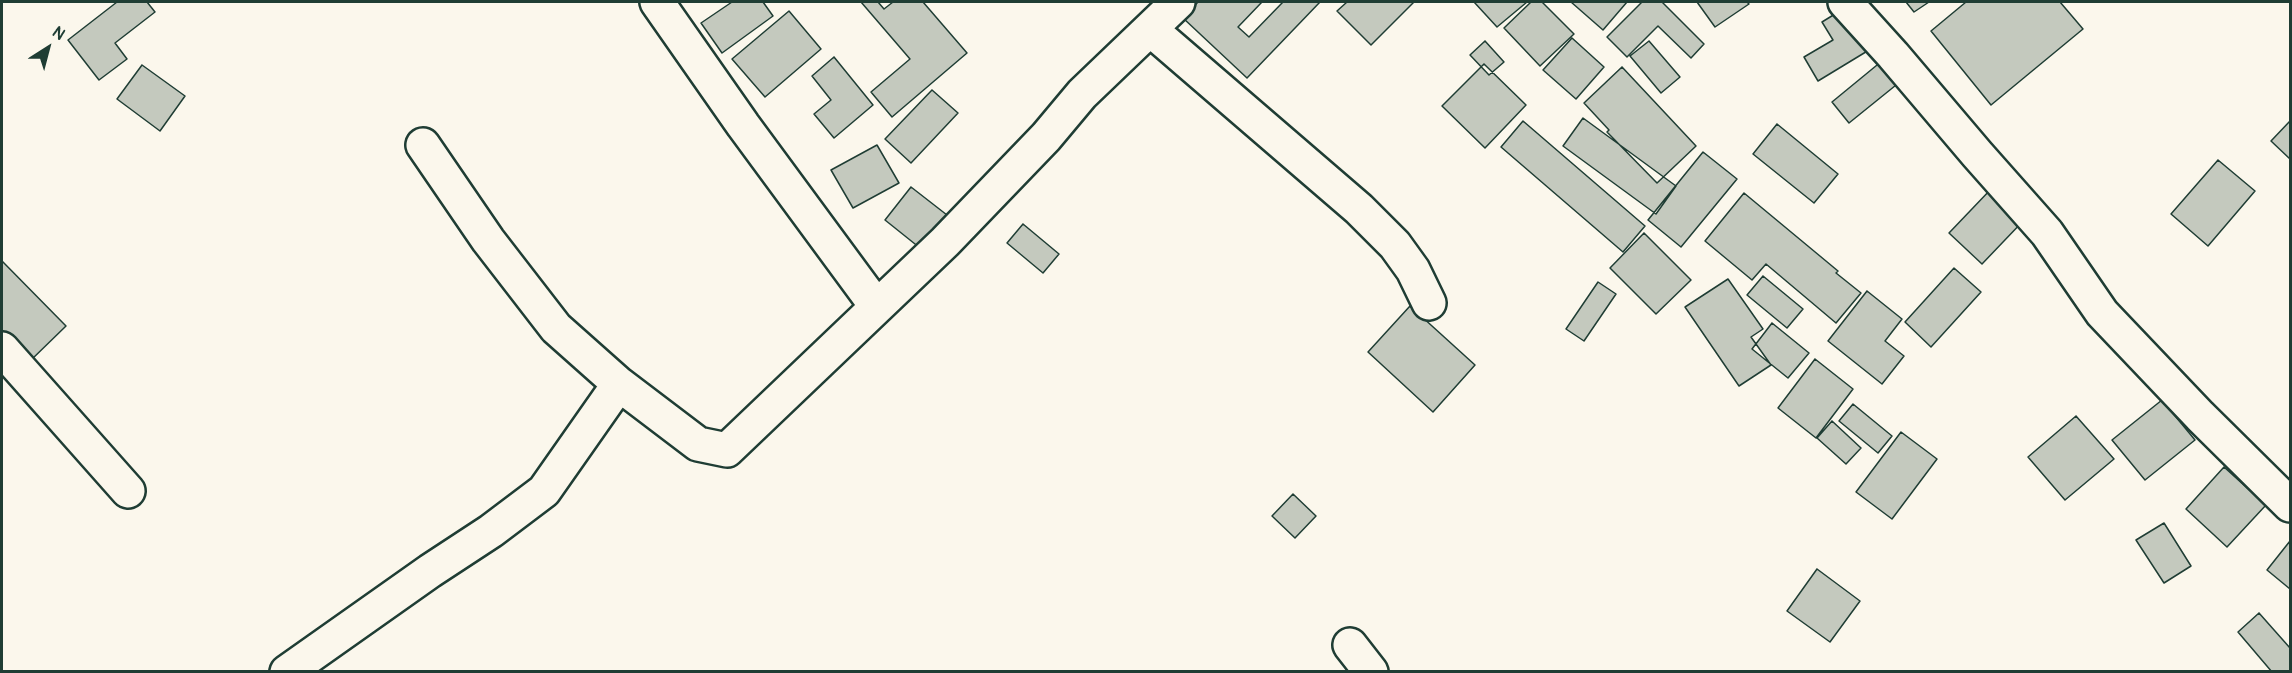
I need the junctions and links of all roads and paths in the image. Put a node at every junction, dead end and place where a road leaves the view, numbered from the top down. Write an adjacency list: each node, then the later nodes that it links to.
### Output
1 (657, 2): 7 (street)
2 (1178, 2): 4 (street)
3 (1845, 2): 11 (street)
4 (1150, 28): 6 (street); 7 (street)
5 (423, 145): 9 (street)
6 (1429, 303)
7 (877, 307): 9 (street)
8 (2, 348): 10 (street)
9 (619, 384): 13 (street)
10 (128, 491)
11 (2290, 505)
12 (1350, 645): 14 (street)
13 (287, 672)
14 (1371, 672)

